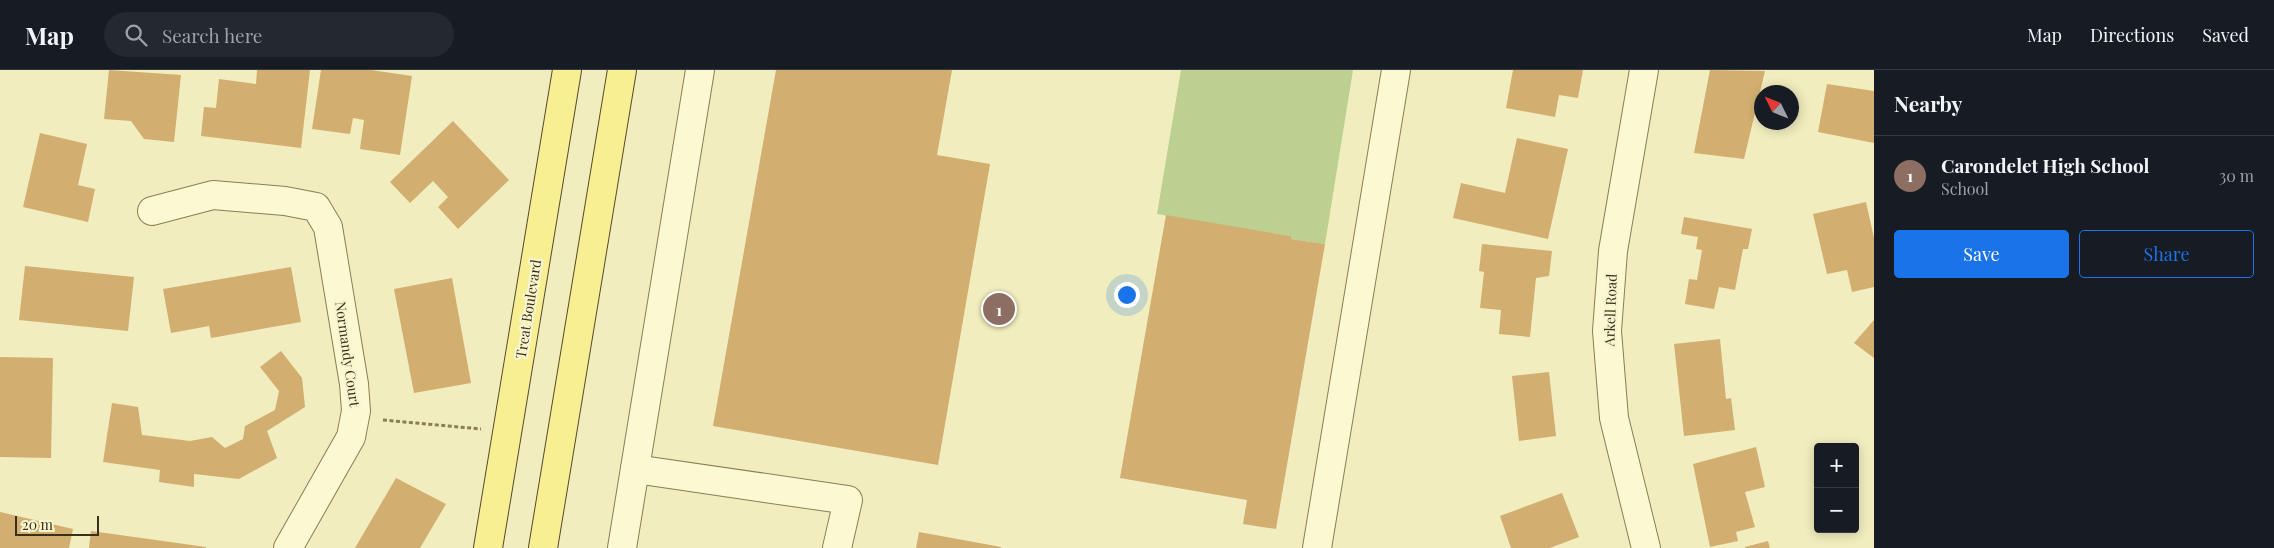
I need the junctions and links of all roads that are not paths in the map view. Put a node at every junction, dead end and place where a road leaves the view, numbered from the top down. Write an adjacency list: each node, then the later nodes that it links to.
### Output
1 (567, 70): 9 (main road, Treat Boulevard)
2 (622, 70): 10 (main road)
3 (700, 70): 7 (street)
4 (1396, 70): 13 (street)
5 (1644, 70): 14 (street, Arkell Road)
6 (152, 211): 8 (street, Normandy Court)
7 (635, 469): 11 (street); 12 (street)
8 (288, 548)
9 (488, 548)
10 (543, 548)
11 (622, 548)
12 (837, 548)
13 (1317, 548)
14 (1646, 548)

